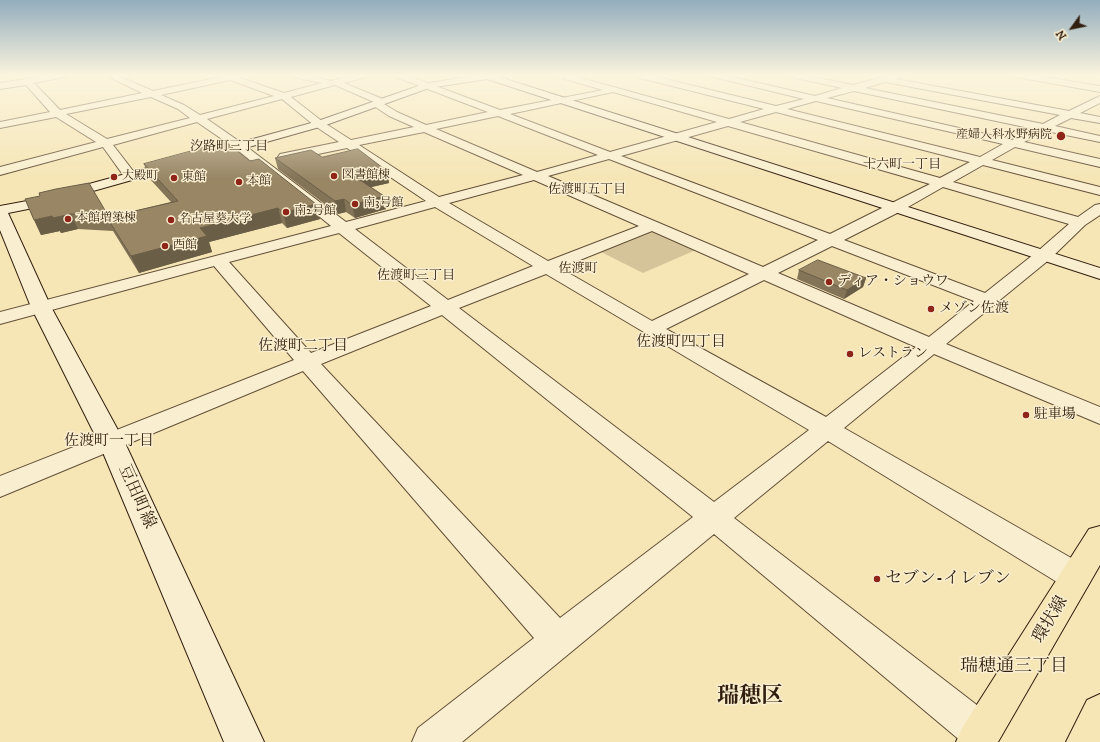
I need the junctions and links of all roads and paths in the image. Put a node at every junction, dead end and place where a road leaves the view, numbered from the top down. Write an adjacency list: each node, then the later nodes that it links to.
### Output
1 (54, 110): 18 (street)
2 (74, 110): 18 (street)
3 (185, 110): 21 (street)
4 (234, 110): 21 (street)
5 (301, 110): 24 (street)
6 (361, 110): 24 (street)
7 (388, 110): 26 (street)
8 (489, 110): 19 (street)
9 (515, 110): 19 (street)
10 (592, 110): 28 (street)
11 (685, 110): 23 (street)
12 (774, 110): 23 (street)
13 (778, 110): 35 (street)
14 (866, 110): 30 (street)
15 (958, 110): 27 (street)
16 (1048, 110): 20 (street)
17 (1081, 110): 20 (street)
18 (57, 113): 25 (street); 31 (street)
19 (498, 113): 26 (street); 34 (street)
20 (1071, 114): 22 (street); 27 (street)
21 (199, 119): 31 (street); 33 (street)
22 (1100, 120)
23 (729, 122): 28 (street); 41 (street)
24 (319, 124): 32 (street); 33 (street)
25 (0, 125)
26 (424, 128): 32 (street); 40 (street)
27 (1047, 128): 29 (street); 30 (street)
28 (676, 137): 34 (street); 44 (street)
29 (1100, 139)
30 (1014, 143): 35 (street); 37 (street)
31 (107, 144): 38 (street); 39 (street)
32 (350, 144): 36 (street); 43 (street)
33 (238, 146): 36 (street); 39 (street)
34 (608, 155): 40 (street); 49 (street)
35 (982, 161): 41 (street); 42 (street)
36 (259, 162): 48 (street)
37 (1100, 163)
38 (0, 171)
39 (131, 176): 45 (street)
40 (535, 176): 43 (street); 47 (street)
41 (941, 182): 44 (street); 46 (street)
42 (1100, 191)
43 (437, 202): 48 (street); 52 (street)
44 (896, 208): 49 (street); 50 (street)
45 (0, 211): 56 (street, 豆田町線)
46 (1090, 215): 50 (street)
47 (651, 226): 52 (street); 53 (street)
48 (342, 227): 51 (street); 57 (street)
49 (831, 240): 53 (street); 55 (street)
50 (1044, 255): 54 (street); 55 (street)
51 (218, 261): 56 (street); 61 (street)
52 (547, 266): 57 (street); 59 (street)
53 (763, 274): 59 (street); 60 (street)
54 (1100, 274)
55 (988, 300): 60 (street)
56 (41, 307): 58 (street); 64 (street, 豆田町線)
57 (445, 308): 61 (street); 66 (street)
58 (0, 318)
59 (651, 329): 63 (street)
60 (930, 345): 62 (street); 63 (street)
61 (307, 362): 64 (street); 69 (street)
62 (1100, 416)
63 (827, 429): 66 (street); 68 (street)
64 (112, 443): 65 (street); 72 (street, 豆田町線)
65 (0, 487)
66 (714, 518): 69 (street); 71 (street)
67 (1100, 538): 68 (main road, 環状線)
68 (1076, 577): 71 (main road, 環状線)
69 (558, 640): 73 (street)
70 (1100, 713): 74 (main road)
71 (979, 738)
72 (244, 742)
73 (432, 742)
74 (1086, 742)

